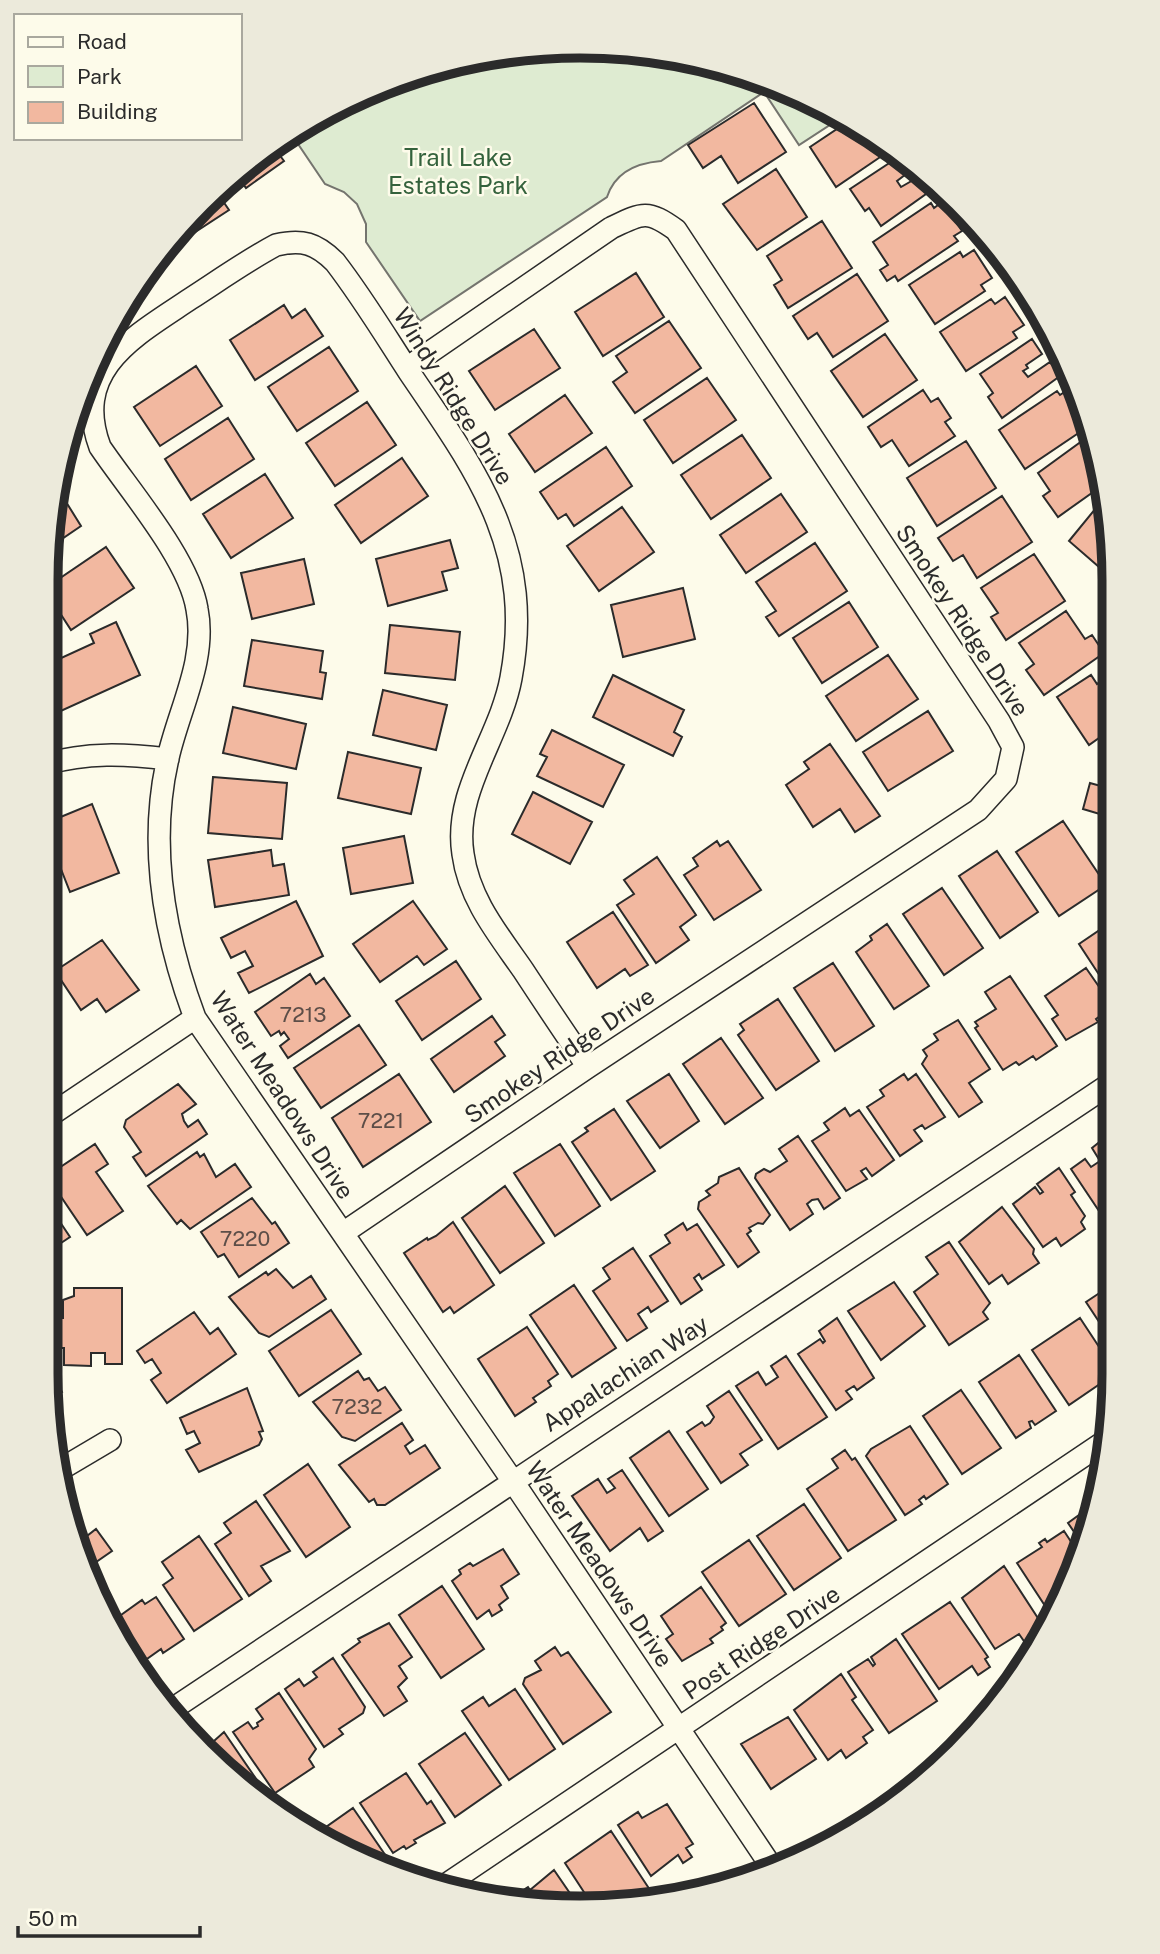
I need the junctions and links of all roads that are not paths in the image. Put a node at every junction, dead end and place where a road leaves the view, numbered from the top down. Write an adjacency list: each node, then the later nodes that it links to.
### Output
1 (302, 240): 2 (street, Windy Ridge Drive); 3 (street, Water Meadows Drive)
2 (407, 368): 8 (street, Windy Ridge Drive); 8 (street, Smokey Ridge Drive)
3 (94, 391)
4 (85, 414): 5 (street, Water Meadows Drive)
5 (167, 759): 6 (street); 7 (street, Water Meadows Drive)
6 (58, 761)
7 (195, 1017): 10 (street); 11 (street, Water Meadows Drive)
8 (588, 1067): 11 (street, Smokey Ridge Drive)
9 (1102, 1089): 15 (street, Appalachian Way)
10 (58, 1110)
11 (343, 1233): 15 (street, Water Meadows Drive)
12 (110, 1440): 14 (street)
13 (1097, 1447): 17 (street, Post Ridge Drive)
14 (66, 1466)
15 (512, 1479): 16 (street, Appalachian Way); 17 (street, Water Meadows Drive)
16 (177, 1706)
17 (679, 1729): 18 (street, Water Meadows Drive); 19 (street, Post Ridge Drive)
18 (768, 1861)
19 (453, 1880)

